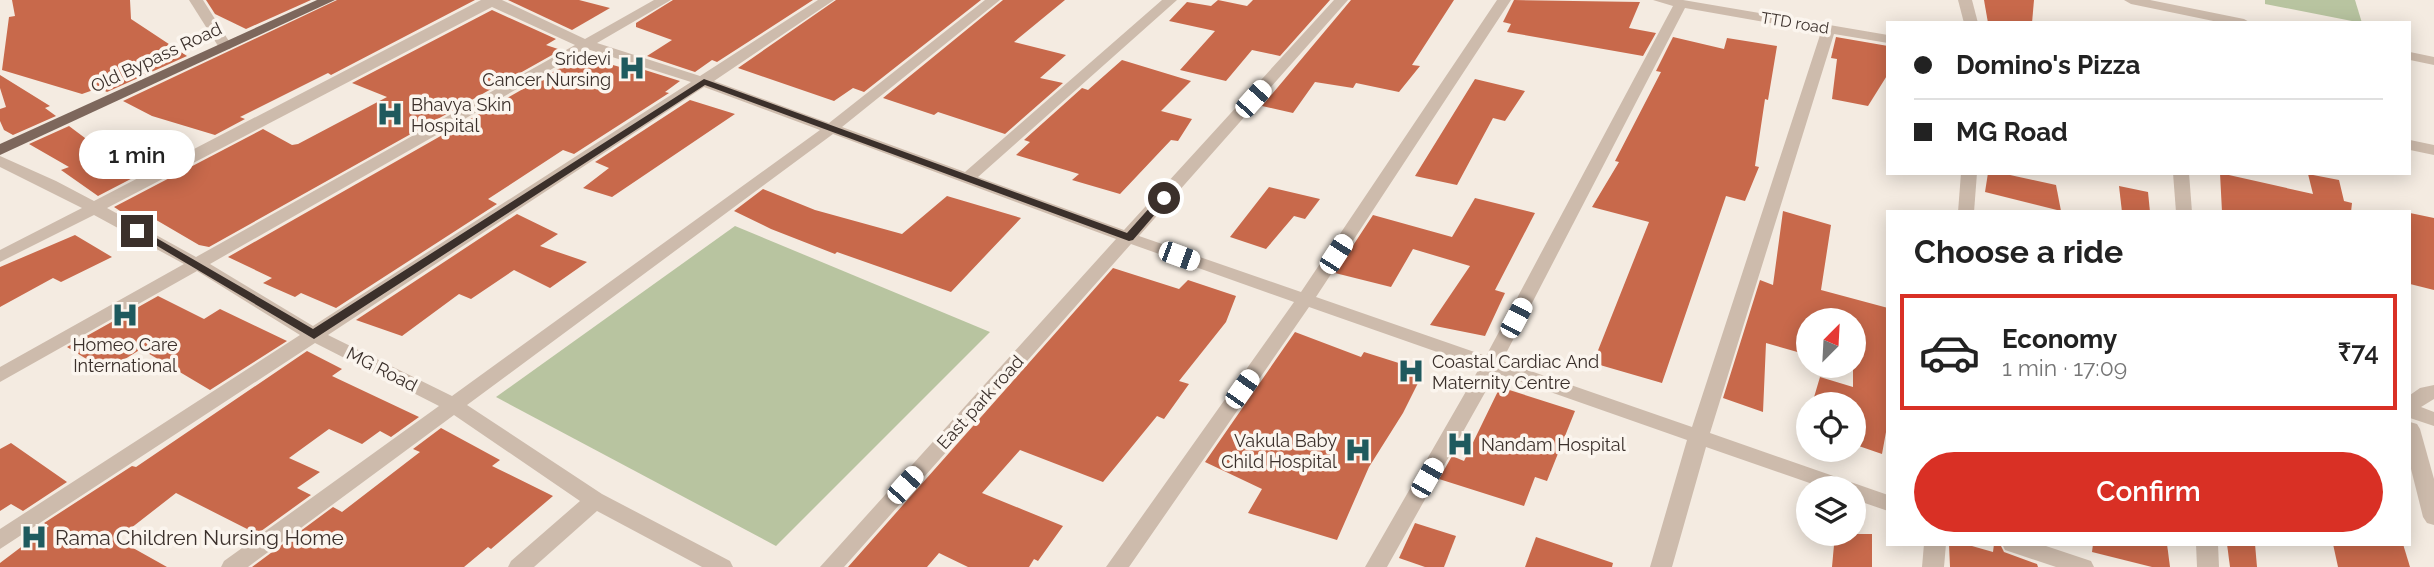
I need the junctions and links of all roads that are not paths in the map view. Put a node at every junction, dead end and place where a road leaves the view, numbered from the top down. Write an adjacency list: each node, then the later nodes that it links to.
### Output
1 (196, 0): 20 (street)
2 (328, 0): 13 (main road, Old Bypass Road)
3 (664, 0): 19 (street)
4 (827, 0): 23 (street)
5 (993, 0): 24 (street)
6 (1170, 0): 31 (street)
7 (1341, 0): 35 (street, East park road)
8 (1504, 0): 38 (street)
9 (1660, 0): 14 (street, TTD road)
10 (1965, 0): 15 (street)
11 (2131, 0): 16 (street)
12 (491, 1): 19 (street); 32 (street)
13 (306, 4): 20 (main road, Old Bypass Road)
14 (1681, 4): 17 (street, TTD road); 40 (street)
15 (1970, 21)
16 (2234, 21)
17 (1829, 29): 18 (street, TTD road); 48 (street)
18 (1886, 39)
19 (585, 44): 23 (street); 37 (street)
20 (225, 46): 26 (main road, Old Bypass Road)
21 (2411, 56): 22 (street)
22 (2434, 61)
23 (704, 82): 24 (street); 39 (street)
24 (832, 128): 31 (street); 43 (street)
25 (2411, 145): 27 (street)
26 (0, 150)
27 (2434, 150)
28 (0, 161): 32 (street, MG Road)
29 (1969, 175): 33 (street)
30 (2181, 175): 34 (street)
31 (969, 177): 35 (street)
32 (96, 209): 36 (street); 37 (street, MG Road)
33 (1966, 210)
34 (2184, 210)
35 (1129, 238): 38 (street); 61 (street, East park road)
36 (0, 257)
37 (199, 265): 39 (street, MG Road); 41 (street)
38 (1305, 300): 40 (street); 62 (street)
39 (314, 335): 43 (street, MG Road); 54 (street)
40 (1490, 366): 48 (street); 63 (street)
41 (0, 375)
42 (2434, 392): 44 (street)
43 (453, 404): 51 (street, MG Road); 58 (street)
44 (2411, 404)
45 (2411, 411): 46 (street)
46 (2434, 419)
47 (2411, 433): 53 (street)
48 (1698, 438): 49 (street); 64 (street)
49 (1810, 476)
50 (1866, 495): 52 (street)
51 (595, 500): 59 (street); 60 (street, MG Road)
52 (1886, 502)
53 (2434, 517)
54 (0, 540)
55 (1935, 546): 65 (street)
56 (2020, 546): 66 (street)
57 (2207, 546): 67 (street)
58 (232, 567)
59 (519, 567)
60 (722, 567)
61 (831, 567)
62 (1117, 567)
63 (1376, 567)
64 (1661, 567)
65 (1933, 567)
66 (2083, 567)
67 (2208, 567)

